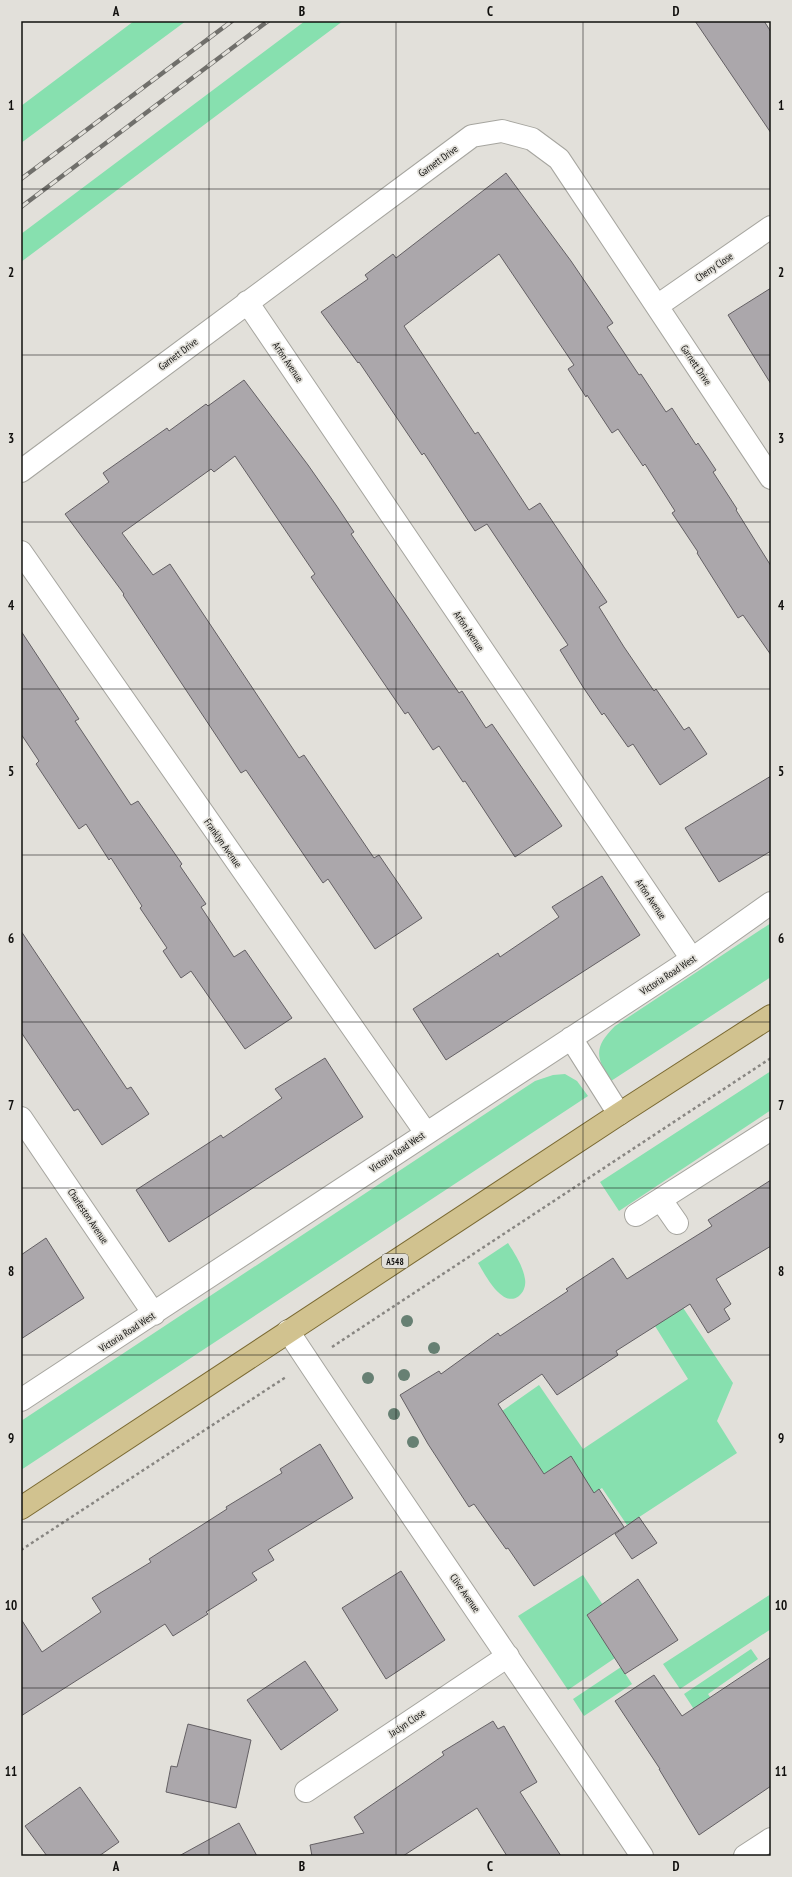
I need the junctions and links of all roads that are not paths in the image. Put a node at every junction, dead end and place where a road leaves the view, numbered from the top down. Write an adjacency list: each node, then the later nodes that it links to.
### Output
1 (771, 228): 3 (street, Cherry Close)
2 (247, 302): 3 (street, Garnett Drive); 4 (street, Garnett Drive); 8 (street, Arfon Avenue)
3 (656, 306): 5 (street, Garnett Drive)
4 (21, 471)
5 (771, 478)
6 (21, 552): 14 (street, Franklyn Avenue)
7 (771, 904): 8 (street, Victoria Road West)
8 (692, 959): 10 (street, Victoria Road West)
9 (771, 1016): 11 (main road, A548)
10 (571, 1038): 11 (street); 14 (street, Victoria Road West)
11 (619, 1114): 19 (main road, A548)
12 (21, 1118): 18 (street, Charleston Avenue)
13 (771, 1129): 15 (street)
14 (426, 1133): 18 (street, Victoria Road West)
15 (660, 1200): 16 (street); 17 (street)
16 (636, 1215)
17 (677, 1223)
18 (154, 1314): 20 (street, Victoria Road West)
19 (288, 1331): 21 (main road, A548); 22 (street, Clive Avenue)
20 (21, 1400)
21 (21, 1508)
22 (508, 1656): 23 (street, Jaclyn Close); 25 (street, Clive Avenue)
23 (306, 1791)
24 (771, 1839): 26 (street)
25 (642, 1856)
26 (745, 1856)

